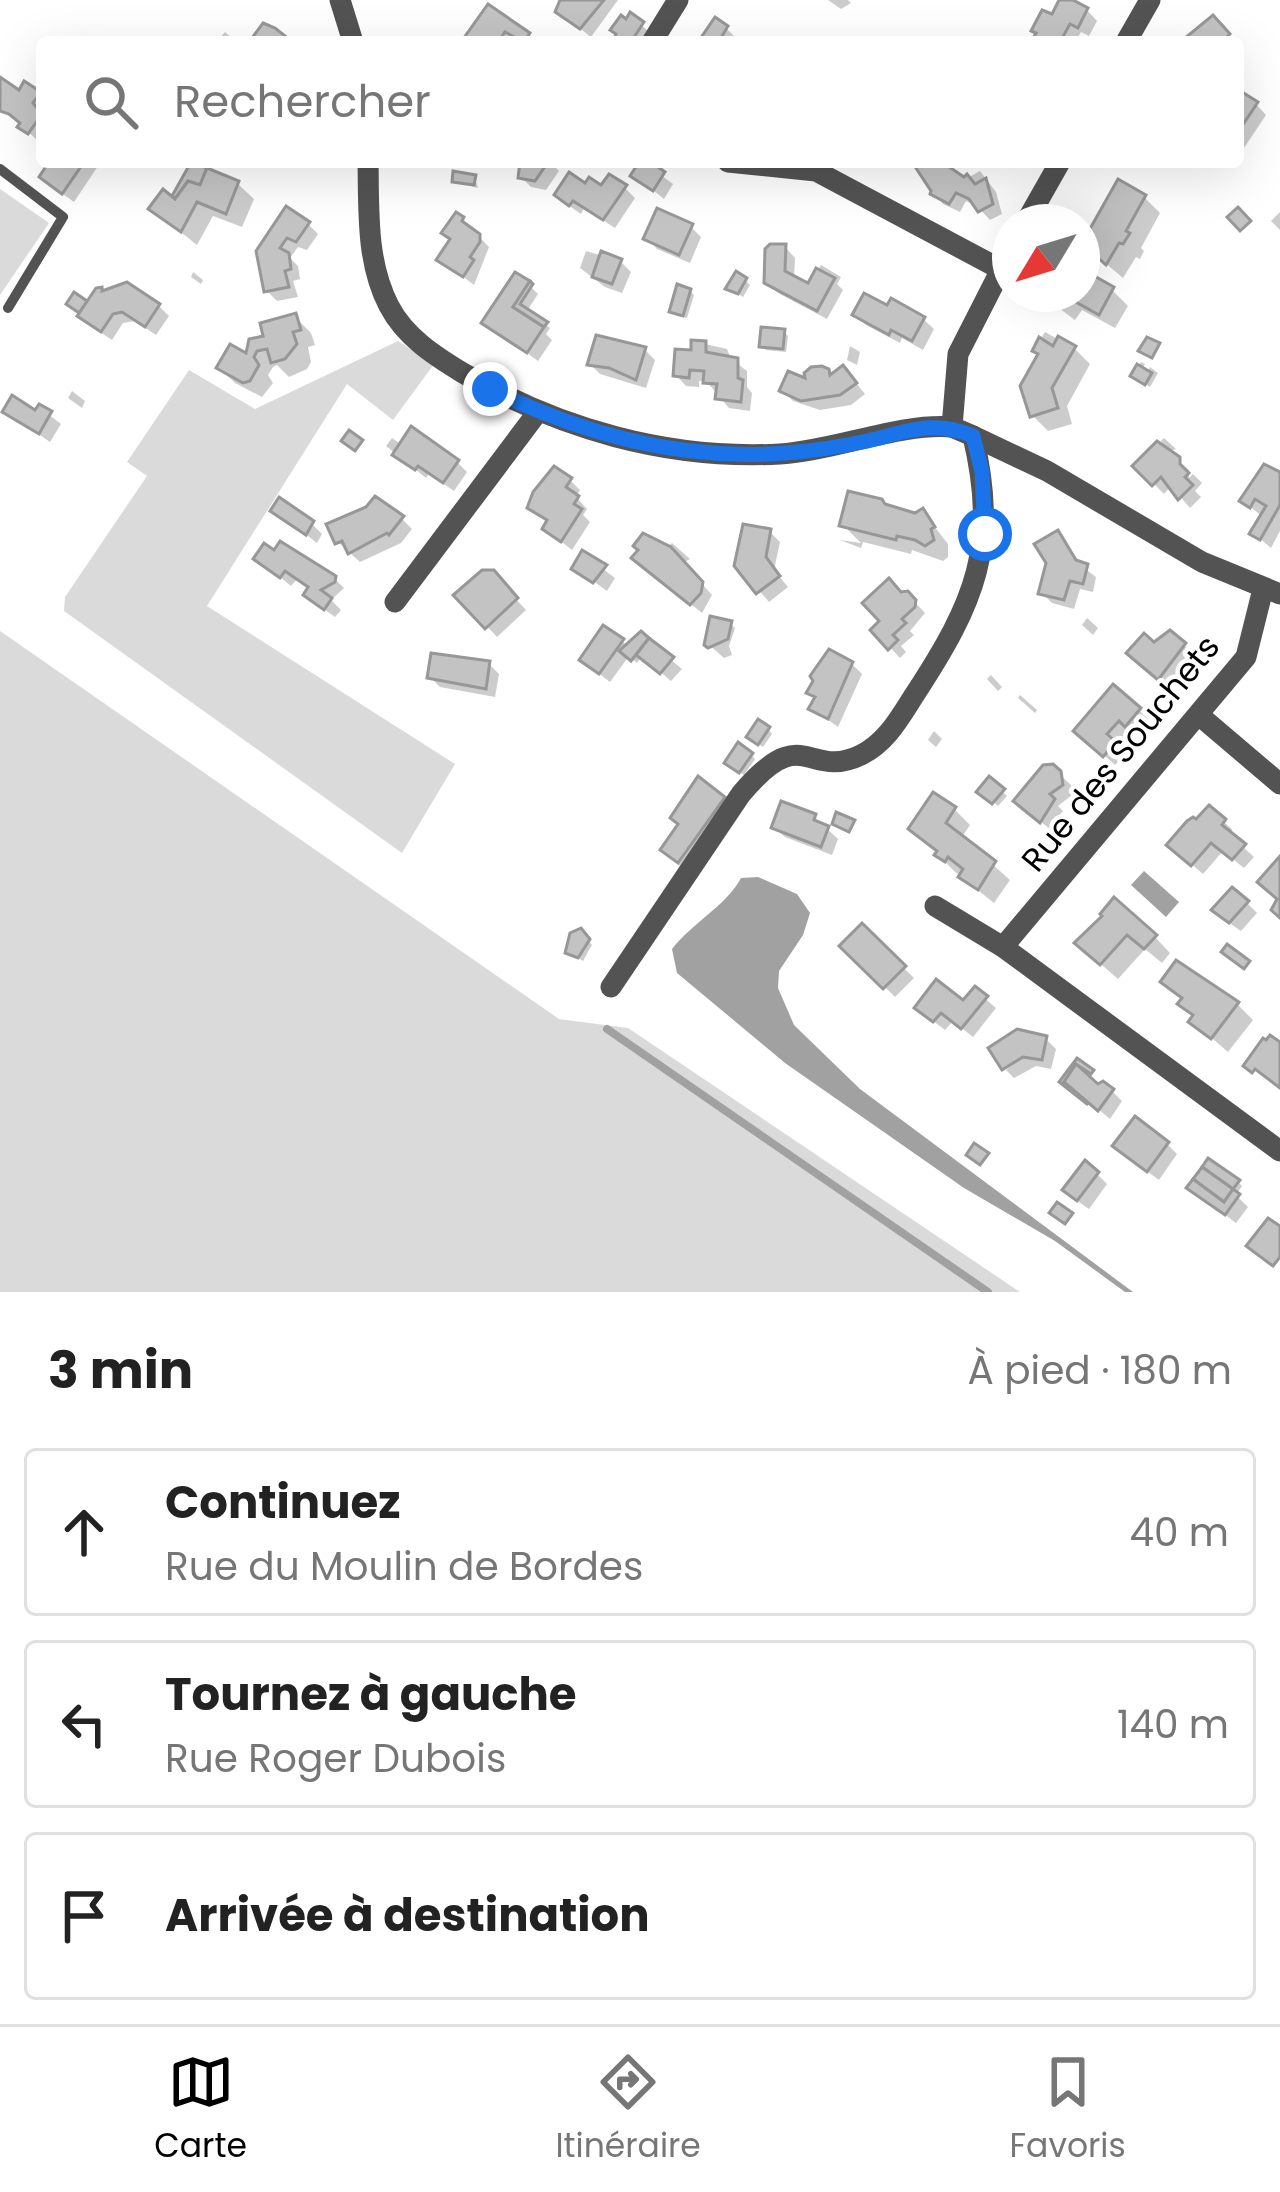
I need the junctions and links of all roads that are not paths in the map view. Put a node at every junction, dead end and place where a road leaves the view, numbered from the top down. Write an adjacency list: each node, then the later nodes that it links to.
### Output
1 (678, 0): 5 (street)
2 (1150, 0): 6 (street)
3 (350, 3): 4 (street)
4 (353, 36)
5 (656, 36)
6 (1129, 36)
7 (368, 168): 15 (street)
8 (787, 168): 12 (street)
9 (1057, 168): 11 (street)
10 (0, 169): 14 (lane)
11 (1037, 204)
12 (992, 255)
13 (992, 287): 16 (street)
14 (8, 308)
15 (537, 412): 16 (street); 19 (street)
16 (952, 427): 17 (street)
17 (973, 436): 18 (street); 24 (street)
18 (1272, 592): 20 (street, Rue des Souchets)
19 (395, 602)
20 (1200, 716): 21 (street); 23 (street, Rue des Souchets)
21 (1280, 784)
22 (935, 907): 23 (street)
23 (1004, 947): 25 (street)
24 (611, 987)
25 (1280, 1151)

